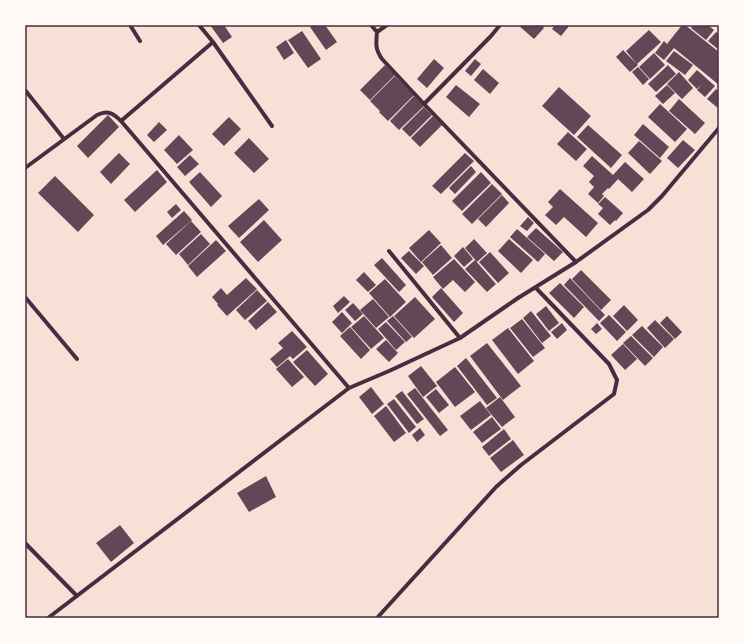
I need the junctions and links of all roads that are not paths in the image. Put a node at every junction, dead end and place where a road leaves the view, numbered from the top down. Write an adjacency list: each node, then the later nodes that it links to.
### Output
1 (130, 25): 7 (street)
2 (199, 25): 8 (street)
3 (371, 25): 6 (street)
4 (387, 25): 6 (street)
5 (500, 25): 10 (street)
6 (378, 32): 10 (street)
7 (140, 41)
8 (213, 42): 11 (street); 12 (street)
9 (25, 90): 14 (street)
10 (424, 104): 17 (street)
11 (121, 121): 14 (street); 22 (street)
12 (272, 126)
13 (719, 128): 17 (street)
14 (64, 139): 15 (street)
15 (25, 168)
16 (389, 251): 20 (street)
17 (576, 262): 18 (street)
18 (536, 288): 20 (street); 26 (street)
19 (25, 297): 21 (street)
20 (460, 338): 22 (street)
21 (77, 359)
22 (349, 388): 24 (street)
23 (25, 543): 24 (street)
24 (77, 596): 25 (street)
25 (48, 618)
26 (377, 618)

